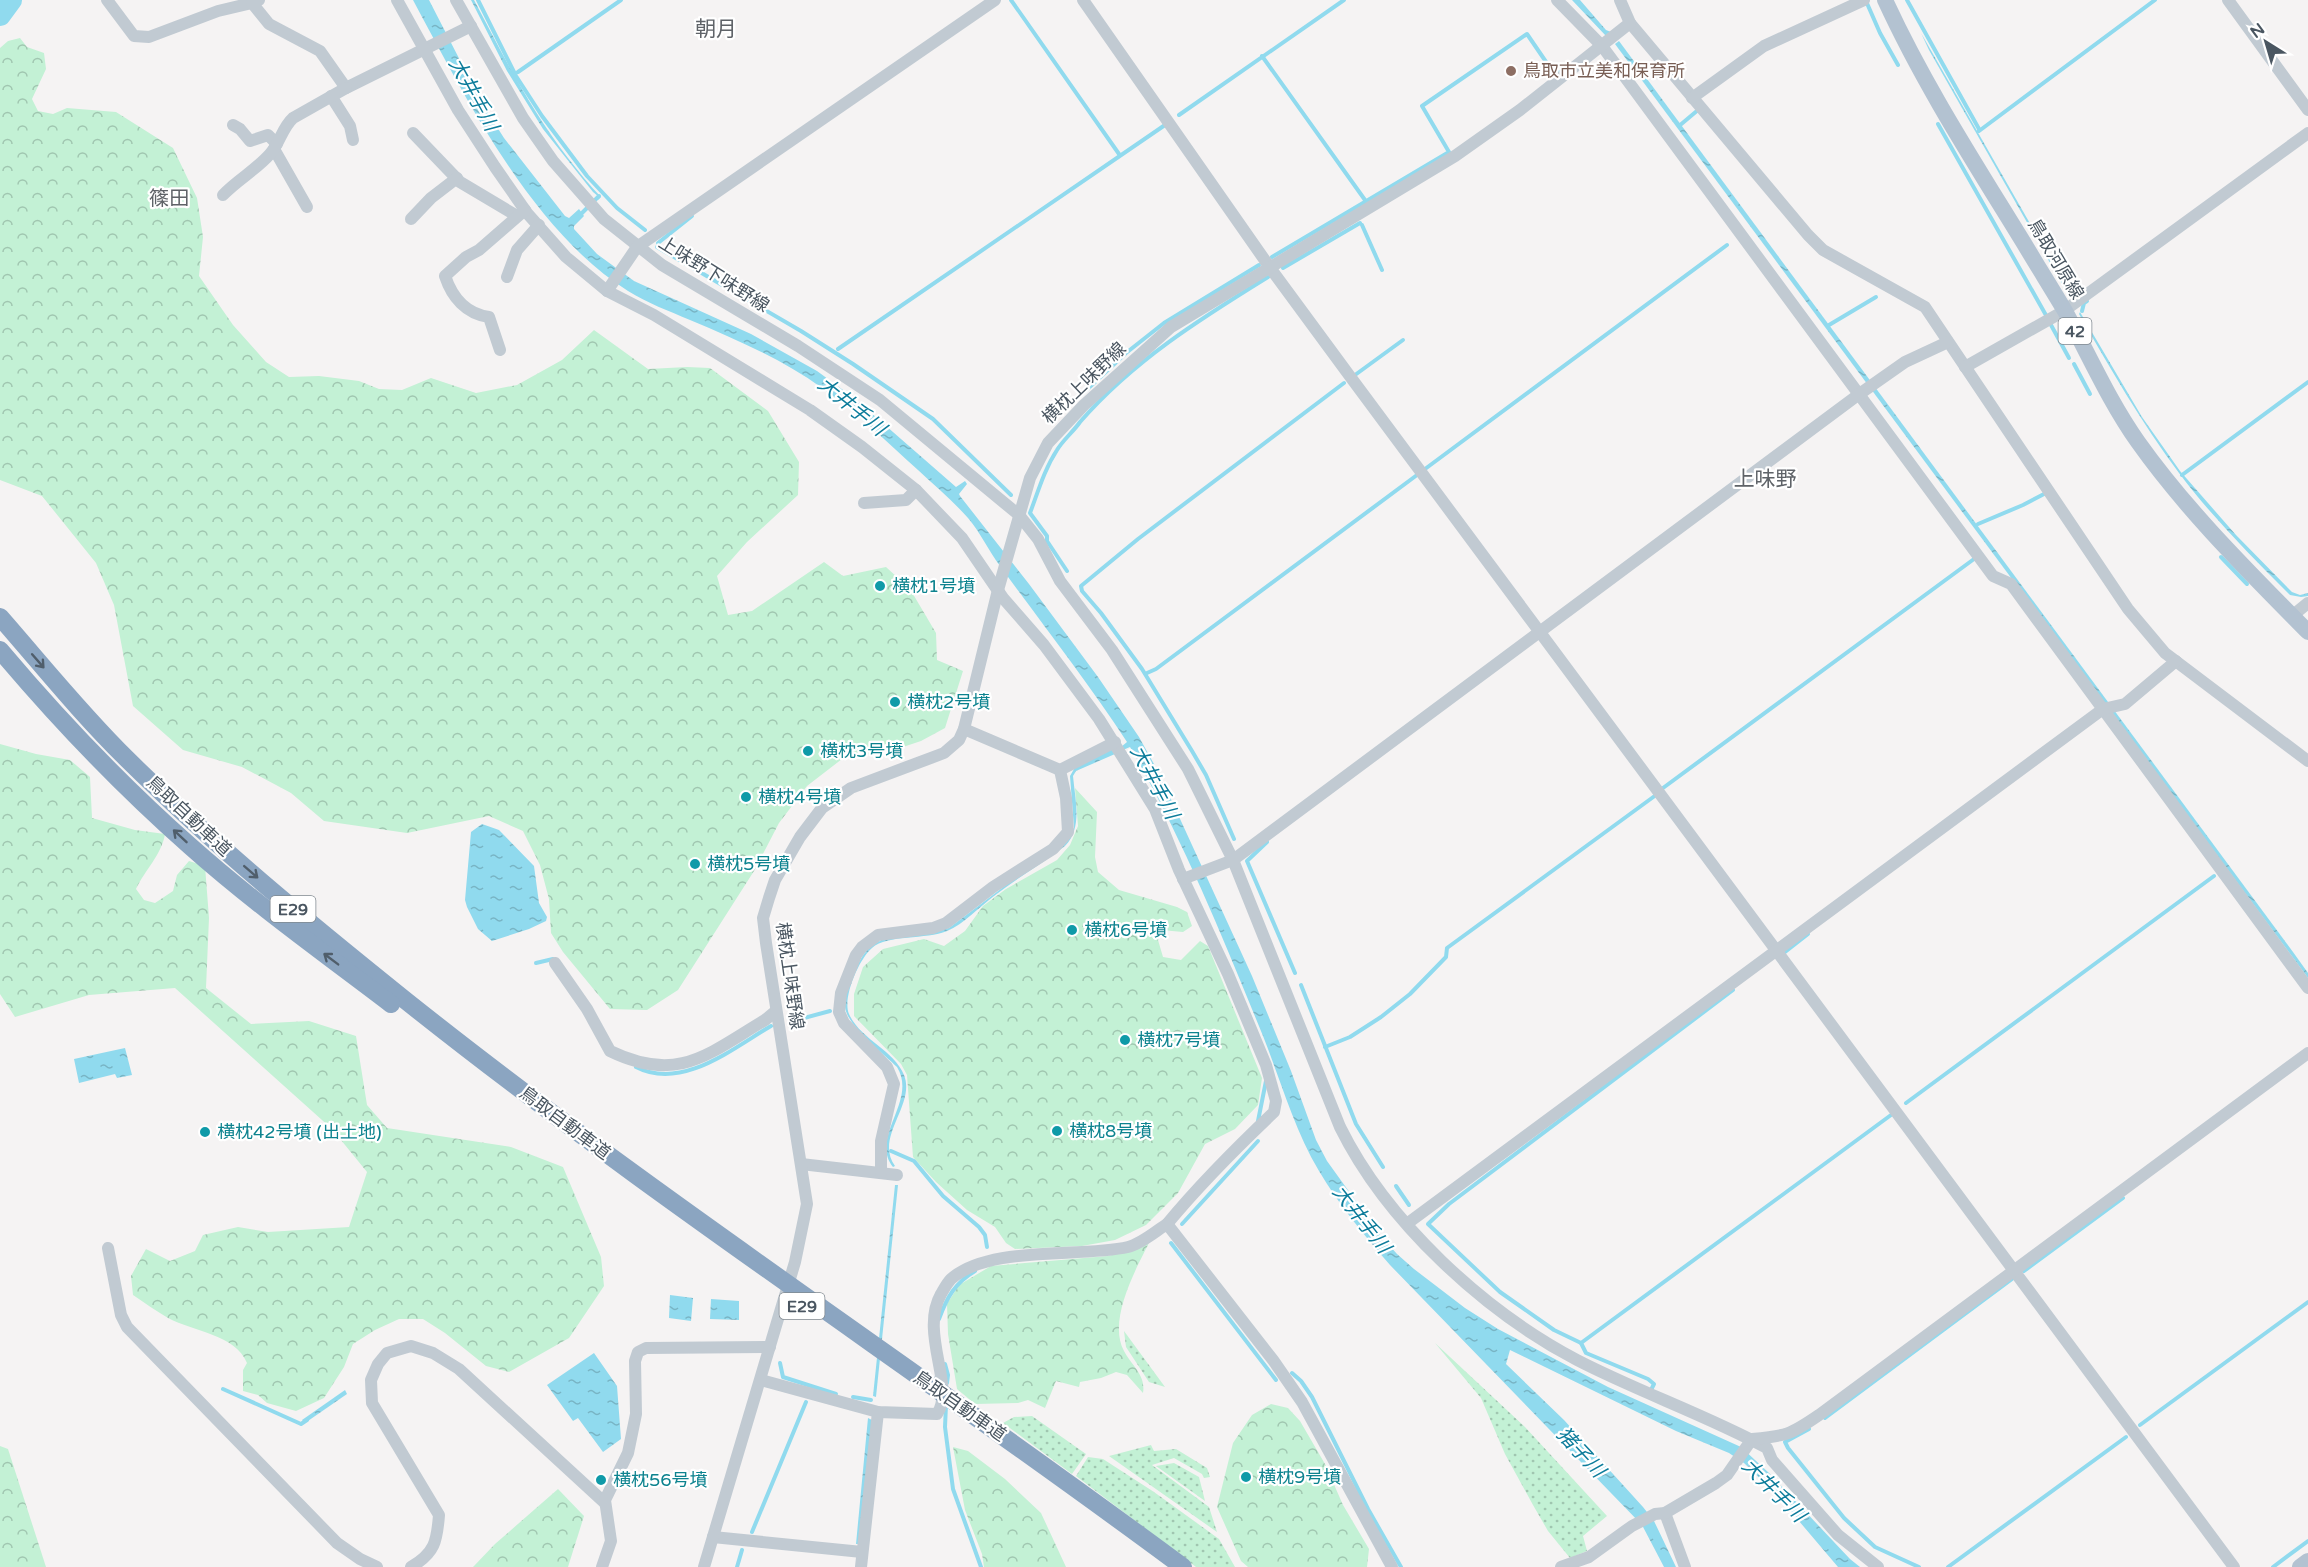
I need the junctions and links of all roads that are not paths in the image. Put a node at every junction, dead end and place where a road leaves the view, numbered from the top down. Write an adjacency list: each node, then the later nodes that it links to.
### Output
1 (106, 0): 11 (street)
2 (397, 0): 15 (street)
3 (456, 0): 13 (street, 上味野下味野線)
4 (995, 0): 31 (street)
5 (1083, 0): 32 (street)
6 (1557, 0): 14 (street)
7 (1620, 0): 12 (street)
8 (1864, 0): 18 (street)
9 (1885, 0): 35 (main road, 鳥取河原線 / 42)
10 (2228, 0): 19 (street)
11 (256, 1): 16 (street)
12 (1630, 23): 14 (street, 横枕上味野線); 18 (street)
13 (466, 28): 15 (street); 31 (street, 上味野下味野線)
14 (1602, 46): 32 (street, 横枕上味野線); 39 (street)
15 (425, 47): 16 (street); 28 (street)
16 (346, 88): 17 (street)
17 (331, 96): 23 (street); 24 (street)
18 (1692, 98): 36 (street)
19 (2308, 110)
20 (233, 125): 24 (street)
21 (413, 133): 25 (street)
22 (2308, 133): 35 (street)
23 (353, 140)
24 (276, 146): 26 (street); 27 (street)
25 (457, 178): 28 (street); 29 (street)
26 (223, 195)
27 (307, 207)
28 (521, 213): 30 (street); 37 (street)
29 (411, 219)
30 (538, 225): 33 (street); 34 (street)
31 (638, 247): 34 (street); 42 (street, 上味野下味野線)
32 (1271, 269): 42 (street, 横枕上味野線); 47 (street)
33 (507, 277)
34 (607, 291): 40 (street)
35 (2064, 311): 38 (street); 45 (main road, 鳥取河原線 / 42)
36 (1948, 342): 38 (street); 39 (street)
37 (500, 350)
38 (1965, 367): 50 (street)
39 (1858, 395): 47 (street); 51 (street)
40 (916, 490): 41 (street); 43 (street)
41 (864, 503)
42 (1019, 515): 43 (street, 横枕上味野線); 56 (street, 上味野下味野線)
43 (998, 590): 52 (street, 横枕上味野線); 53 (street)
44 (2308, 603): 45 (street)
45 (2292, 615): 48 (main road, 鳥取河原線 / 42)
46 (0, 617): 64 (highway, 鳥取自動車道 / E29, one-way to 64)
47 (1540, 631): 56 (street); 58 (street)
48 (2308, 632)
49 (0, 650): 64 (highway, 鳥取自動車道 / E29, one-way to 49)
50 (2176, 661): 51 (street); 54 (street)
51 (2103, 709): 58 (street); 60 (street)
52 (964, 729): 55 (street); 61 (street, 横枕上味野線)
53 (1115, 742): 55 (street); 57 (street)
54 (2308, 761)
55 (1060, 770): 65 (street)
56 (1233, 860): 57 (street); 67 (street, 上味野下味野線)
57 (1183, 879): 68 (street)
58 (1777, 951): 67 (street); 70 (street)
59 (555, 963): 61 (street)
60 (2308, 988)
61 (776, 1011): 63 (street, 横枕上味野線)
62 (2308, 1053): 70 (street)
63 (801, 1164): 65 (street); 71 (street, 横枕上味野線)
64 (616, 1167): 74 (highway, 鳥取自動車道 / E29)
65 (881, 1173): 66 (street)
66 (897, 1175)
67 (1408, 1223): 75 (street, 上味野下味野線)
68 (1167, 1224): 73 (street); 88 (street)
69 (108, 1248): 81 (street)
70 (2014, 1272): 75 (street); 92 (street)
71 (770, 1347): 72 (street, 横枕上味野線); 76 (street)
72 (760, 1380): 73 (street); 78 (street, 横枕上味野線)
73 (878, 1412): 79 (street)
74 (994, 1436): 86 (highway, 鳥取自動車道 / E29); 87 (highway, 鳥取自動車道 / E29)
75 (1752, 1439): 77 (street); 91 (street)
76 (605, 1503): 82 (street); 83 (street)
77 (1665, 1513): 89 (street); 90 (street)
78 (713, 1537): 79 (street); 84 (street, 横枕上味野線)
79 (862, 1552): 85 (street)
80 (2308, 1561): 93 (main road)
81 (377, 1567)
82 (411, 1567)
83 (602, 1567)
84 (704, 1567)
85 (861, 1567)
86 (1165, 1567)
87 (1183, 1567)
88 (1392, 1567)
89 (1561, 1567)
90 (1685, 1567)
91 (1878, 1567)
92 (2234, 1567)
93 (2300, 1567)

